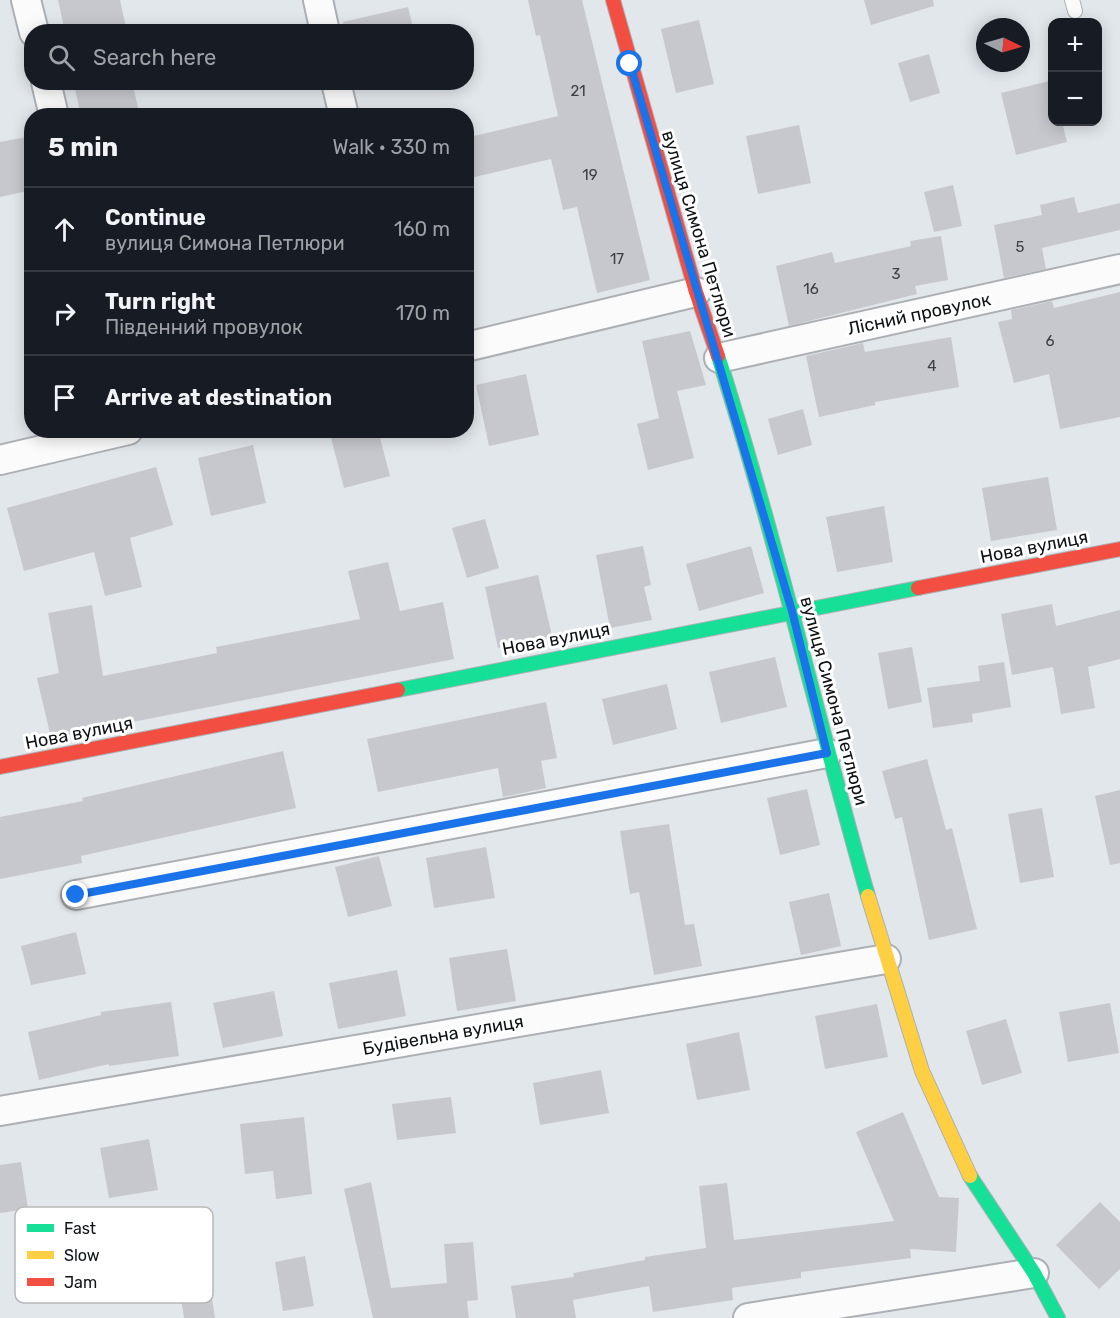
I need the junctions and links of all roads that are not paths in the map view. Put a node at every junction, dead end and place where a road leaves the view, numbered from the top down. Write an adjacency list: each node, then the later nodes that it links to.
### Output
1 (27, 0): 4 (street)
2 (318, 0): 5 (street)
3 (613, 0): 11 (street, вулиця Симона Петлюри)
4 (32, 24)
5 (323, 24)
6 (48, 90): 8 (street)
7 (338, 90): 9 (street)
8 (52, 108)
9 (342, 108)
10 (1120, 269): 13 (street, Лісний провулок)
11 (696, 292): 12 (street); 13 (street, вулиця Симона Петлюри)
12 (474, 344)
13 (719, 358): 17 (street, вулиця Симона Петлюри)
14 (94, 438): 15 (street)
15 (0, 460)
16 (1120, 549): 17 (street, Нова вулиця)
17 (792, 611): 18 (street, вулиця Симона Петлюри); 19 (street, Нова вулиця)
18 (827, 753): 20 (street); 21 (street, вулиця Симона Петлюри)
19 (0, 767)
20 (76, 895)
21 (886, 959): 22 (street, Будівельна вулиця); 23 (street, вулиця Симона Петлюри)
22 (0, 1111)
23 (1034, 1273): 24 (street); 25 (street, вулиця Симона Петлюри)
24 (748, 1318)
25 (1058, 1318)

